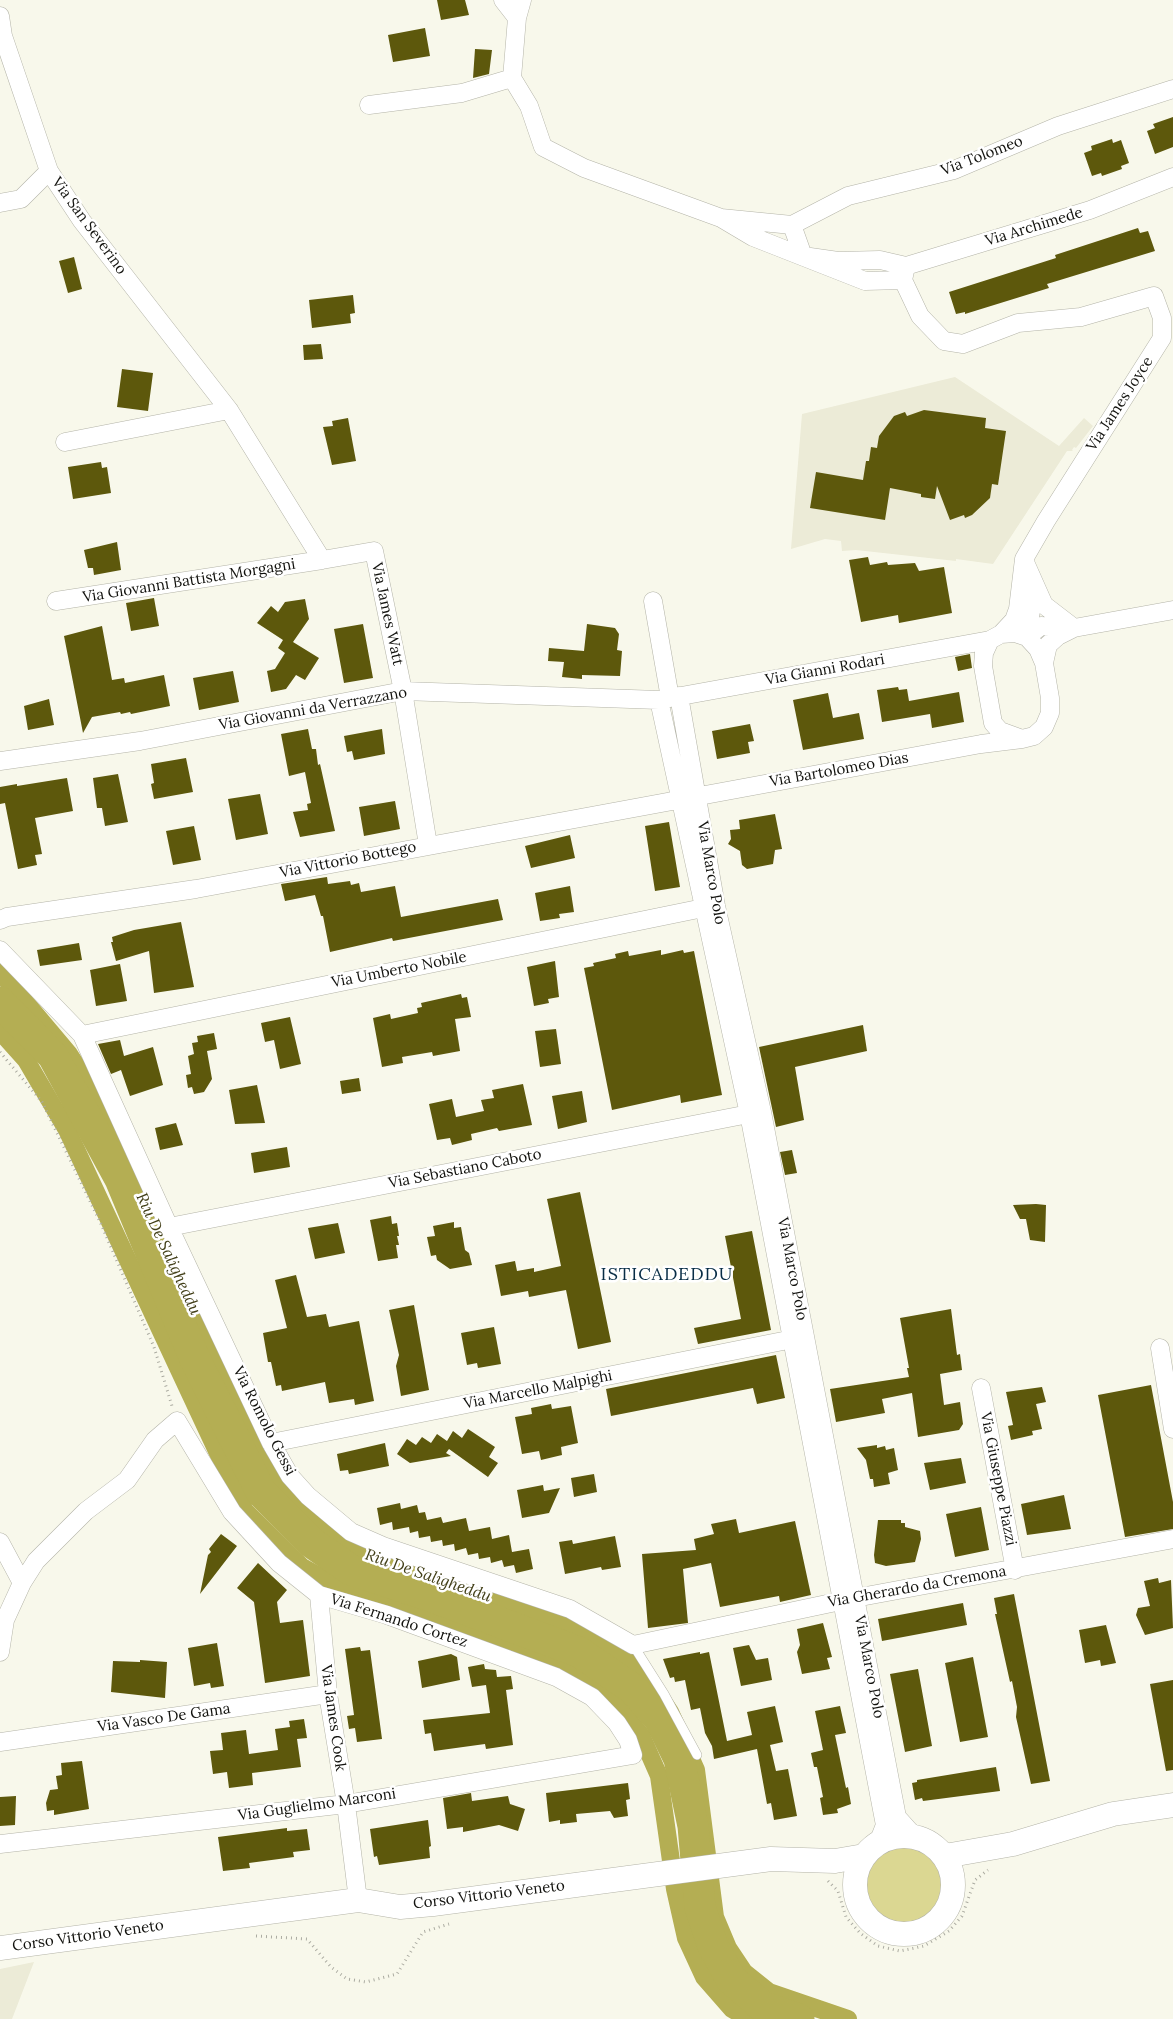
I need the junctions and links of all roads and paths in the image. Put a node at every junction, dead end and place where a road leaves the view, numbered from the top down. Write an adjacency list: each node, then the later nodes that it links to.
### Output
1 (503, 0): 4 (street)
2 (522, 0): 4 (street)
3 (0, 16): 8 (street, Via San Severino)
4 (517, 18): 5 (street)
5 (512, 78): 7 (street); 11 (street)
6 (1173, 89): 12 (street, Via Tolomeo)
7 (370, 105)
8 (50, 171): 10 (street); 15 (street, Via San Severino)
9 (1173, 177): 14 (street, Via Archimede)
10 (0, 203)
11 (721, 218): 12 (street); 13 (street)
12 (792, 225): 13 (street)
13 (803, 256): 14 (street)
14 (904, 273): 17 (street, Via James Joyce)
15 (228, 410): 16 (street); 18 (street)
16 (66, 442)
17 (1024, 559): 19 (street); 24 (street, Via James Joyce)
18 (322, 560): 20 (street, Via Giovanni Battista Morgagni); 27 (street, Via James Watt)
19 (1035, 584): 23 (street); 25 (street)
20 (56, 601)
21 (653, 601): 28 (street, Via Marco Polo)
22 (1173, 610): 23 (street)
23 (1074, 628): 25 (street); 26 (street)
24 (996, 637): 25 (street); 28 (street, Via Gianni Rodari); 29 (street)
25 (1027, 637): 26 (street)
26 (1044, 663): 30 (street)
27 (403, 691): 28 (street, Via Giovanni da Verrazzano); 32 (street, Via Giovanni da Verrazzano); 34 (street, Via James Watt)
28 (669, 698): 33 (street, Via Marco Polo)
29 (993, 722): 30 (street); 31 (street)
30 (1022, 739): 31 (street, Via Bartolomeo Dias)
31 (981, 744): 33 (street, Via Bartolomeo Dias)
32 (0, 761)
33 (688, 797): 34 (street, Via Vittorio Bottego); 35 (street, Via Marco Polo)
34 (428, 844): 36 (street, Via Vittorio Bottego)
35 (709, 907): 38 (street, Via Umberto Nobile); 40 (street, Via Marco Polo)
36 (0, 920)
37 (0, 950): 38 (street, Via Romolo Gessi)
38 (82, 1035): 41 (street, Via Romolo Gessi)
39 (0, 1052): 45 (path)
40 (755, 1113): 41 (street, Via Sebastiano Caboto); 42 (street, Via Marco Polo)
41 (169, 1227): 47 (street, Via Romolo Gessi)
42 (799, 1337): 47 (street, Via Marcello Malpighi); 53 (street, Via Marco Polo)
43 (1160, 1348): 46 (street)
44 (981, 1388): 50 (street, Via Giuseppe Piazzi)
45 (177, 1421): 51 (street); 52 (street, Via Fernando Cortez)
46 (1173, 1429)
47 (271, 1443): 54 (street, Via Romolo Gessi)
48 (1173, 1540): 50 (street, Via Gherardo da Cremona)
49 (0, 1542): 51 (street)
50 (1015, 1570): 53 (street, Via Gherardo da Cremona)
51 (22, 1583): 55 (street)
52 (319, 1595): 56 (street, Via James Cook); 58 (street, Via Fernando Cortez)
53 (849, 1599): 54 (street, Via Gherardo da Cremona); 62 (street, Via Marco Polo); 65 (street, Via Marco Polo)
54 (633, 1645): 59 (lane, Via Romolo Gessi)
55 (0, 1652)
56 (328, 1694): 57 (street, Via Vasco De Gama); 60 (street, Via James Cook)
57 (0, 1742)
58 (633, 1755): 60 (street, Via Guglielmo Marconi)
59 (696, 1755)
60 (346, 1804): 63 (street, Via Guglielmo Marconi); 72 (street, Via James Cook)
61 (1173, 1805): 64 (main road)
62 (915, 1837): 65 (main road); 66 (main road)
63 (0, 1844)
64 (1013, 1844): 66 (main road); 71 (main road)
65 (871, 1850): 67 (main road, Corso Vittorio Veneto); 70 (main road)
66 (944, 1856): 71 (main road)
67 (801, 1860): 70 (main road, Corso Vittorio Veneto); 72 (main road, Corso Vittorio Veneto)
68 (995, 1867): 69 (path)
69 (821, 1878)
70 (856, 1894): 71 (main road)
71 (952, 1898)
72 (358, 1900): 75 (main road, Corso Vittorio Veneto)
73 (456, 1921): 74 (path)
74 (254, 1935)
75 (0, 1948)

